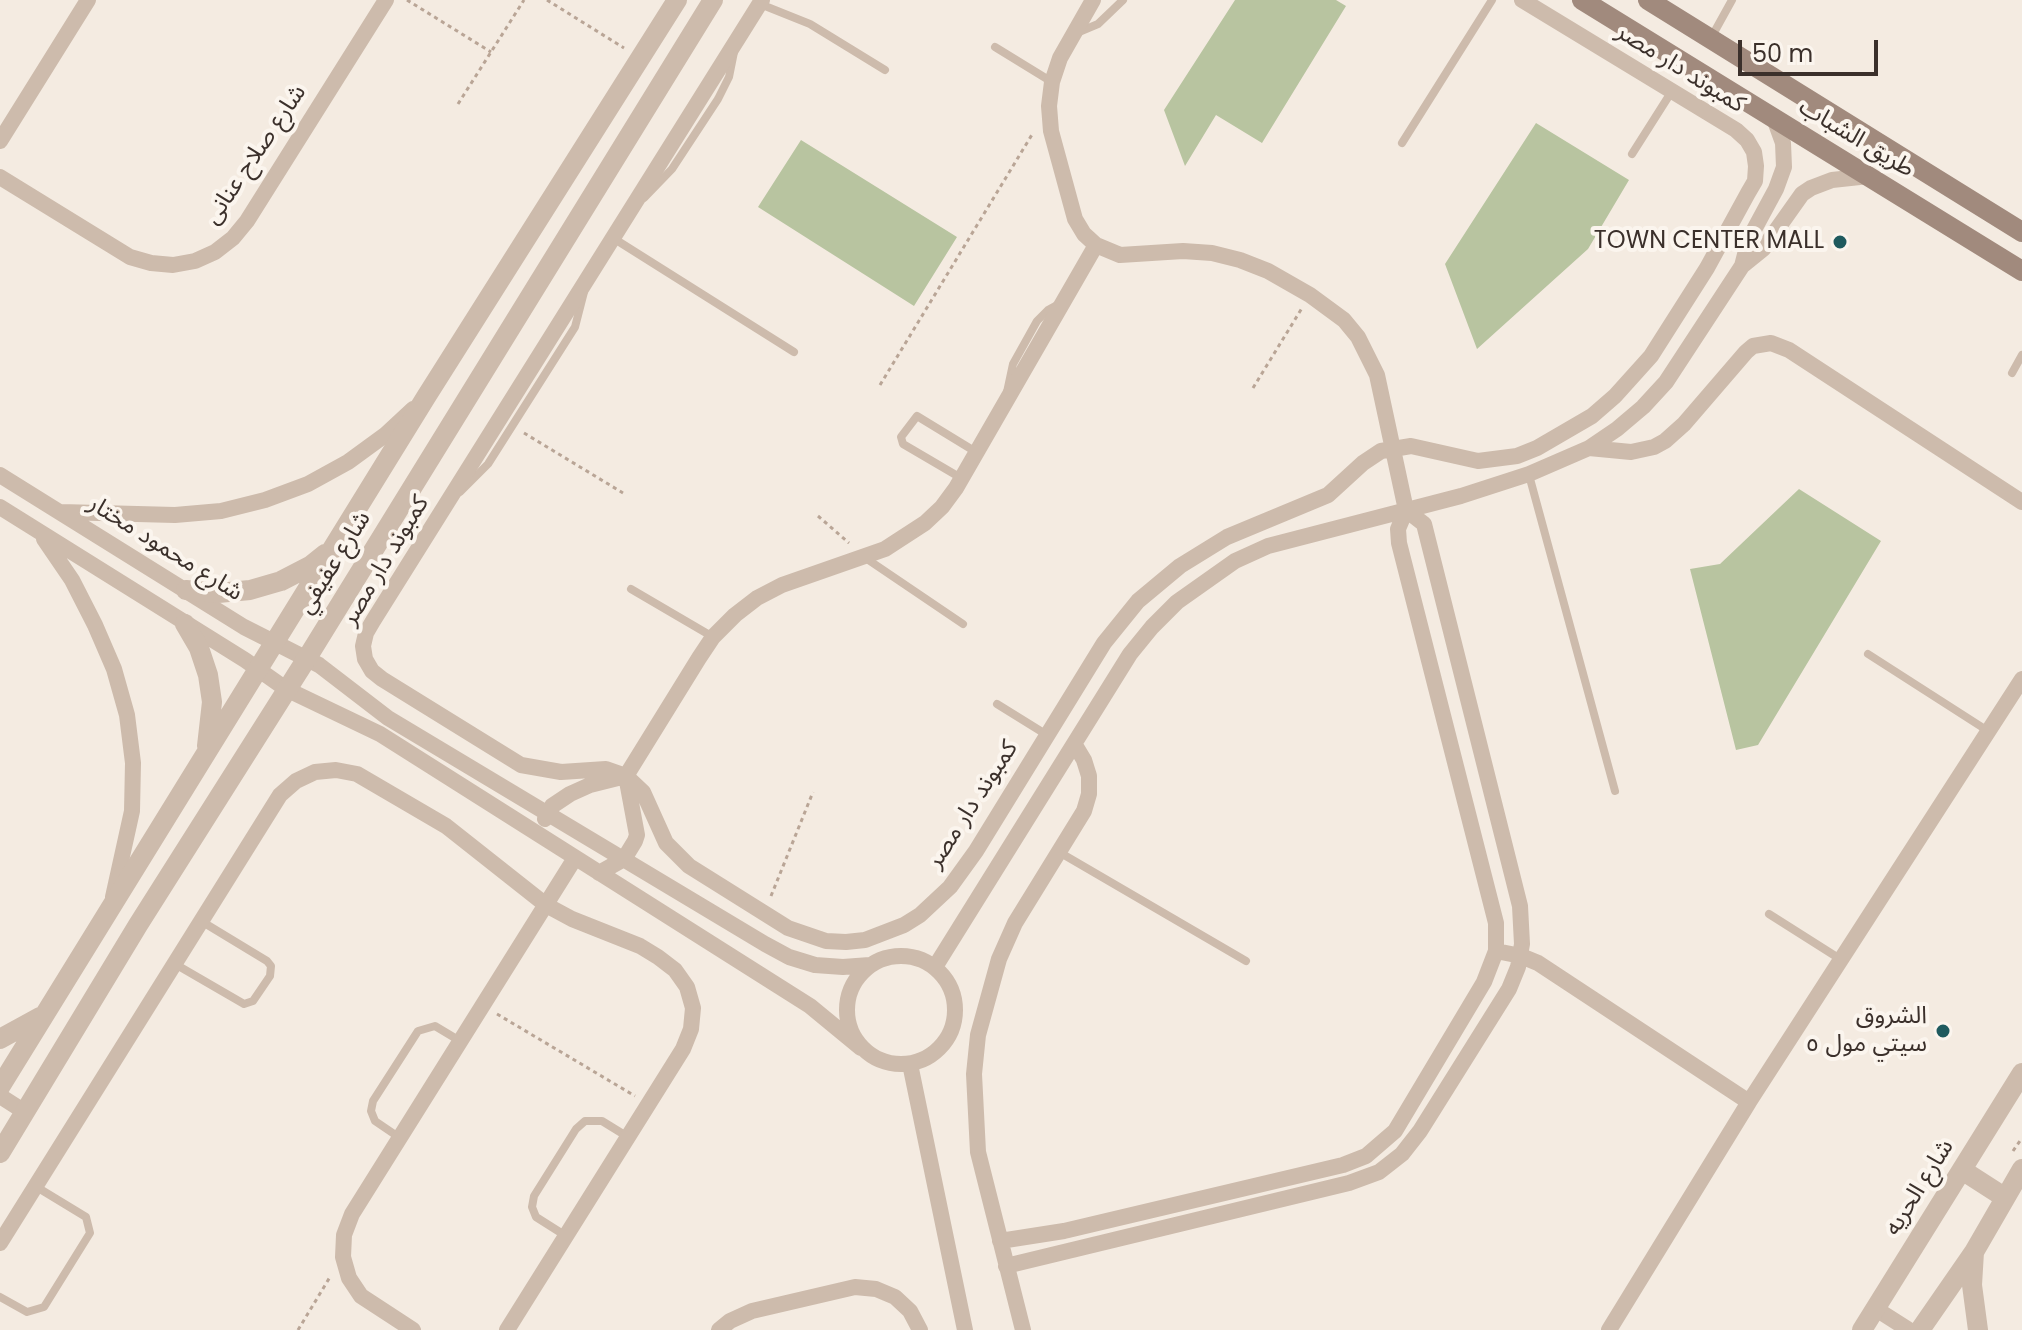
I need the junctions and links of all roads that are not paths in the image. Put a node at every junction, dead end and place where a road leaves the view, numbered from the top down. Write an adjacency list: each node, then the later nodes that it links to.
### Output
1 (88, 0): 21 (street)
2 (386, 0): 26 (street, شارع صلاح عنانى)
3 (677, 0): 20 (street, شارع عفيفي)
4 (713, 0): 23 (street, شارع عفيفي)
5 (1093, 0): 13 (street)
6 (1123, 0): 13 (lane)
7 (1492, 0): 22 (lane)
8 (1522, 0): 18 (street, كمبوند دار مصر)
9 (1582, 0): 19 (main road, طريق الشباب)
10 (1648, 0): 14 (main road, طريق الشباب)
11 (1732, 0): 14 (lane)
12 (761, 2): 16 (lane); 28 (street, كمبوند دار مصر)
13 (1071, 35): 17 (street)
14 (1710, 39): 27 (main road, طريق الشباب)
15 (995, 47): 17 (lane)
16 (885, 70)
17 (1052, 82): 29 (street)
18 (1672, 91): 24 (lane); 37 (street, كمبوند دار مصر)
19 (1775, 121): 25 (main road, طريق الشباب); 30 (street)
20 (594, 135): 23 (street); 36 (street, شارع عفيفي)
21 (0, 141)
22 (1402, 143)
23 (620, 150): 58 (street, شارع عفيفي)
24 (1632, 154)
25 (1869, 176): 30 (street); 31 (main road, طريق الشباب)
26 (0, 177)
27 (2022, 232)
28 (613, 238): 32 (street, كمبوند دار مصر); 33 (lane)
29 (1096, 245): 37 (street); 39 (street)
30 (1742, 266): 38 (street)
31 (2022, 271)
32 (586, 281): 44 (street, كمبوند دار مصر); 44 (lane)
33 (794, 352)
34 (2022, 355): 35 (lane)
35 (2012, 373)
36 (426, 397): 47 (street); 49 (street, شارع عفيفي)
37 (1391, 448): 46 (street); 64 (street, كمبوند دار مصر)
38 (1589, 448): 40 (street); 43 (street)
39 (976, 452): 42 (street); 42 (lane)
40 (1529, 474): 46 (street); 68 (lane)
41 (0, 475): 47 (street, شارع محمود مختار)
42 (961, 479): 50 (street)
43 (2022, 502)
44 (447, 503): 67 (street, كمبوند دار مصر)
45 (0, 507): 48 (street)
46 (1406, 510): 65 (street); 79 (street); 80 (street)
47 (59, 512): 52 (street, شارع محمود مختار)
48 (38, 531): 53 (street); 76 (street)
49 (335, 547): 52 (street); 56 (street, شارع عفيفي)
50 (864, 557): 54 (lane); 55 (street)
51 (631, 589): 55 (lane)
52 (186, 590): 56 (street, شارع محمود مختار)
53 (185, 624): 59 (street); 66 (street)
54 (963, 624)
55 (713, 637): 67 (street)
56 (275, 643): 58 (street, شارع محمود مختار); 59 (street, شارع عفيفي)
57 (1868, 654): 63 (lane)
58 (307, 658): 61 (street, شارع عفيفي); 69 (street, شارع محمود مختار)
59 (259, 669): 61 (street); 66 (street, شارع عفيفي)
60 (2022, 679): 63 (street)
61 (286, 689): 70 (street); 95 (street, شارع عفيفي)
62 (997, 704): 64 (lane)
63 (1988, 731): 81 (street)
64 (1047, 735): 67 (street, كمبوند دار مصر)
65 (1075, 745): 71 (street); 85 (street)
66 (204, 757): 76 (street, شارع عفيفي)
67 (626, 776): 69 (street); 73 (street)
68 (1615, 791)
69 (548, 812): 70 (street); 73 (street, شارع محمود مختار)
70 (541, 836): 72 (street)
71 (1058, 852): 82 (lane); 105 (street)
72 (575, 858): 74 (street); 75 (street)
73 (624, 859): 74 (street); 84 (street, شارع محمود مختار)
74 (599, 873): 89 (street)
75 (546, 905): 78 (street); 88 (street); 97 (street)
76 (110, 910): 86 (street, شارع عفيفي)
77 (1769, 914): 81 (lane)
78 (201, 921): 83 (street); 83 (lane)
79 (1496, 951): 80 (street); 105 (street)
80 (1521, 956): 94 (street); 108 (street)
81 (1841, 960): 94 (street)
82 (1246, 961)
83 (175, 963): 102 (street)
84 (870, 965): 85 (street); 89 (street)
85 (935, 967): 90 (street)
86 (47, 1013): 87 (street); 92 (street, شارع عفيفي)
87 (0, 1039)
88 (460, 1041): 98 (street); 98 (lane)
89 (861, 1048): 90 (street)
90 (910, 1064): 115 (street)
91 (2022, 1073): 101 (street, شارع الحريه)
92 (0, 1087)
93 (0, 1096): 95 (street)
94 (1749, 1102): 117 (street)
95 (25, 1112): 96 (street, شارع عفيفي)
96 (6, 1128): 99 (street, شارع عفيفي)
97 (628, 1137): 104 (street); 104 (lane)
98 (400, 1138): 111 (street)
99 (0, 1153)
100 (2016, 1163): 103 (street)
101 (1962, 1170): 103 (street); 110 (street, شارع الحريه)
102 (35, 1186): 106 (street); 109 (lane)
103 (2004, 1197): 107 (street)
104 (566, 1236): 112 (street)
105 (1000, 1241): 108 (street)
106 (0, 1243)
107 (1974, 1252): 120 (street); 121 (street)
108 (1006, 1266): 116 (street)
109 (0, 1297)
110 (1876, 1309): 118 (street, شارع الحريه); 119 (street)
111 (413, 1330)
112 (507, 1330)
113 (719, 1330): 114 (street)
114 (920, 1330)
115 (965, 1330)
116 (1023, 1330)
117 (1609, 1330)
118 (1862, 1330)
119 (1909, 1330)
120 (1920, 1330)
121 (1978, 1330)

